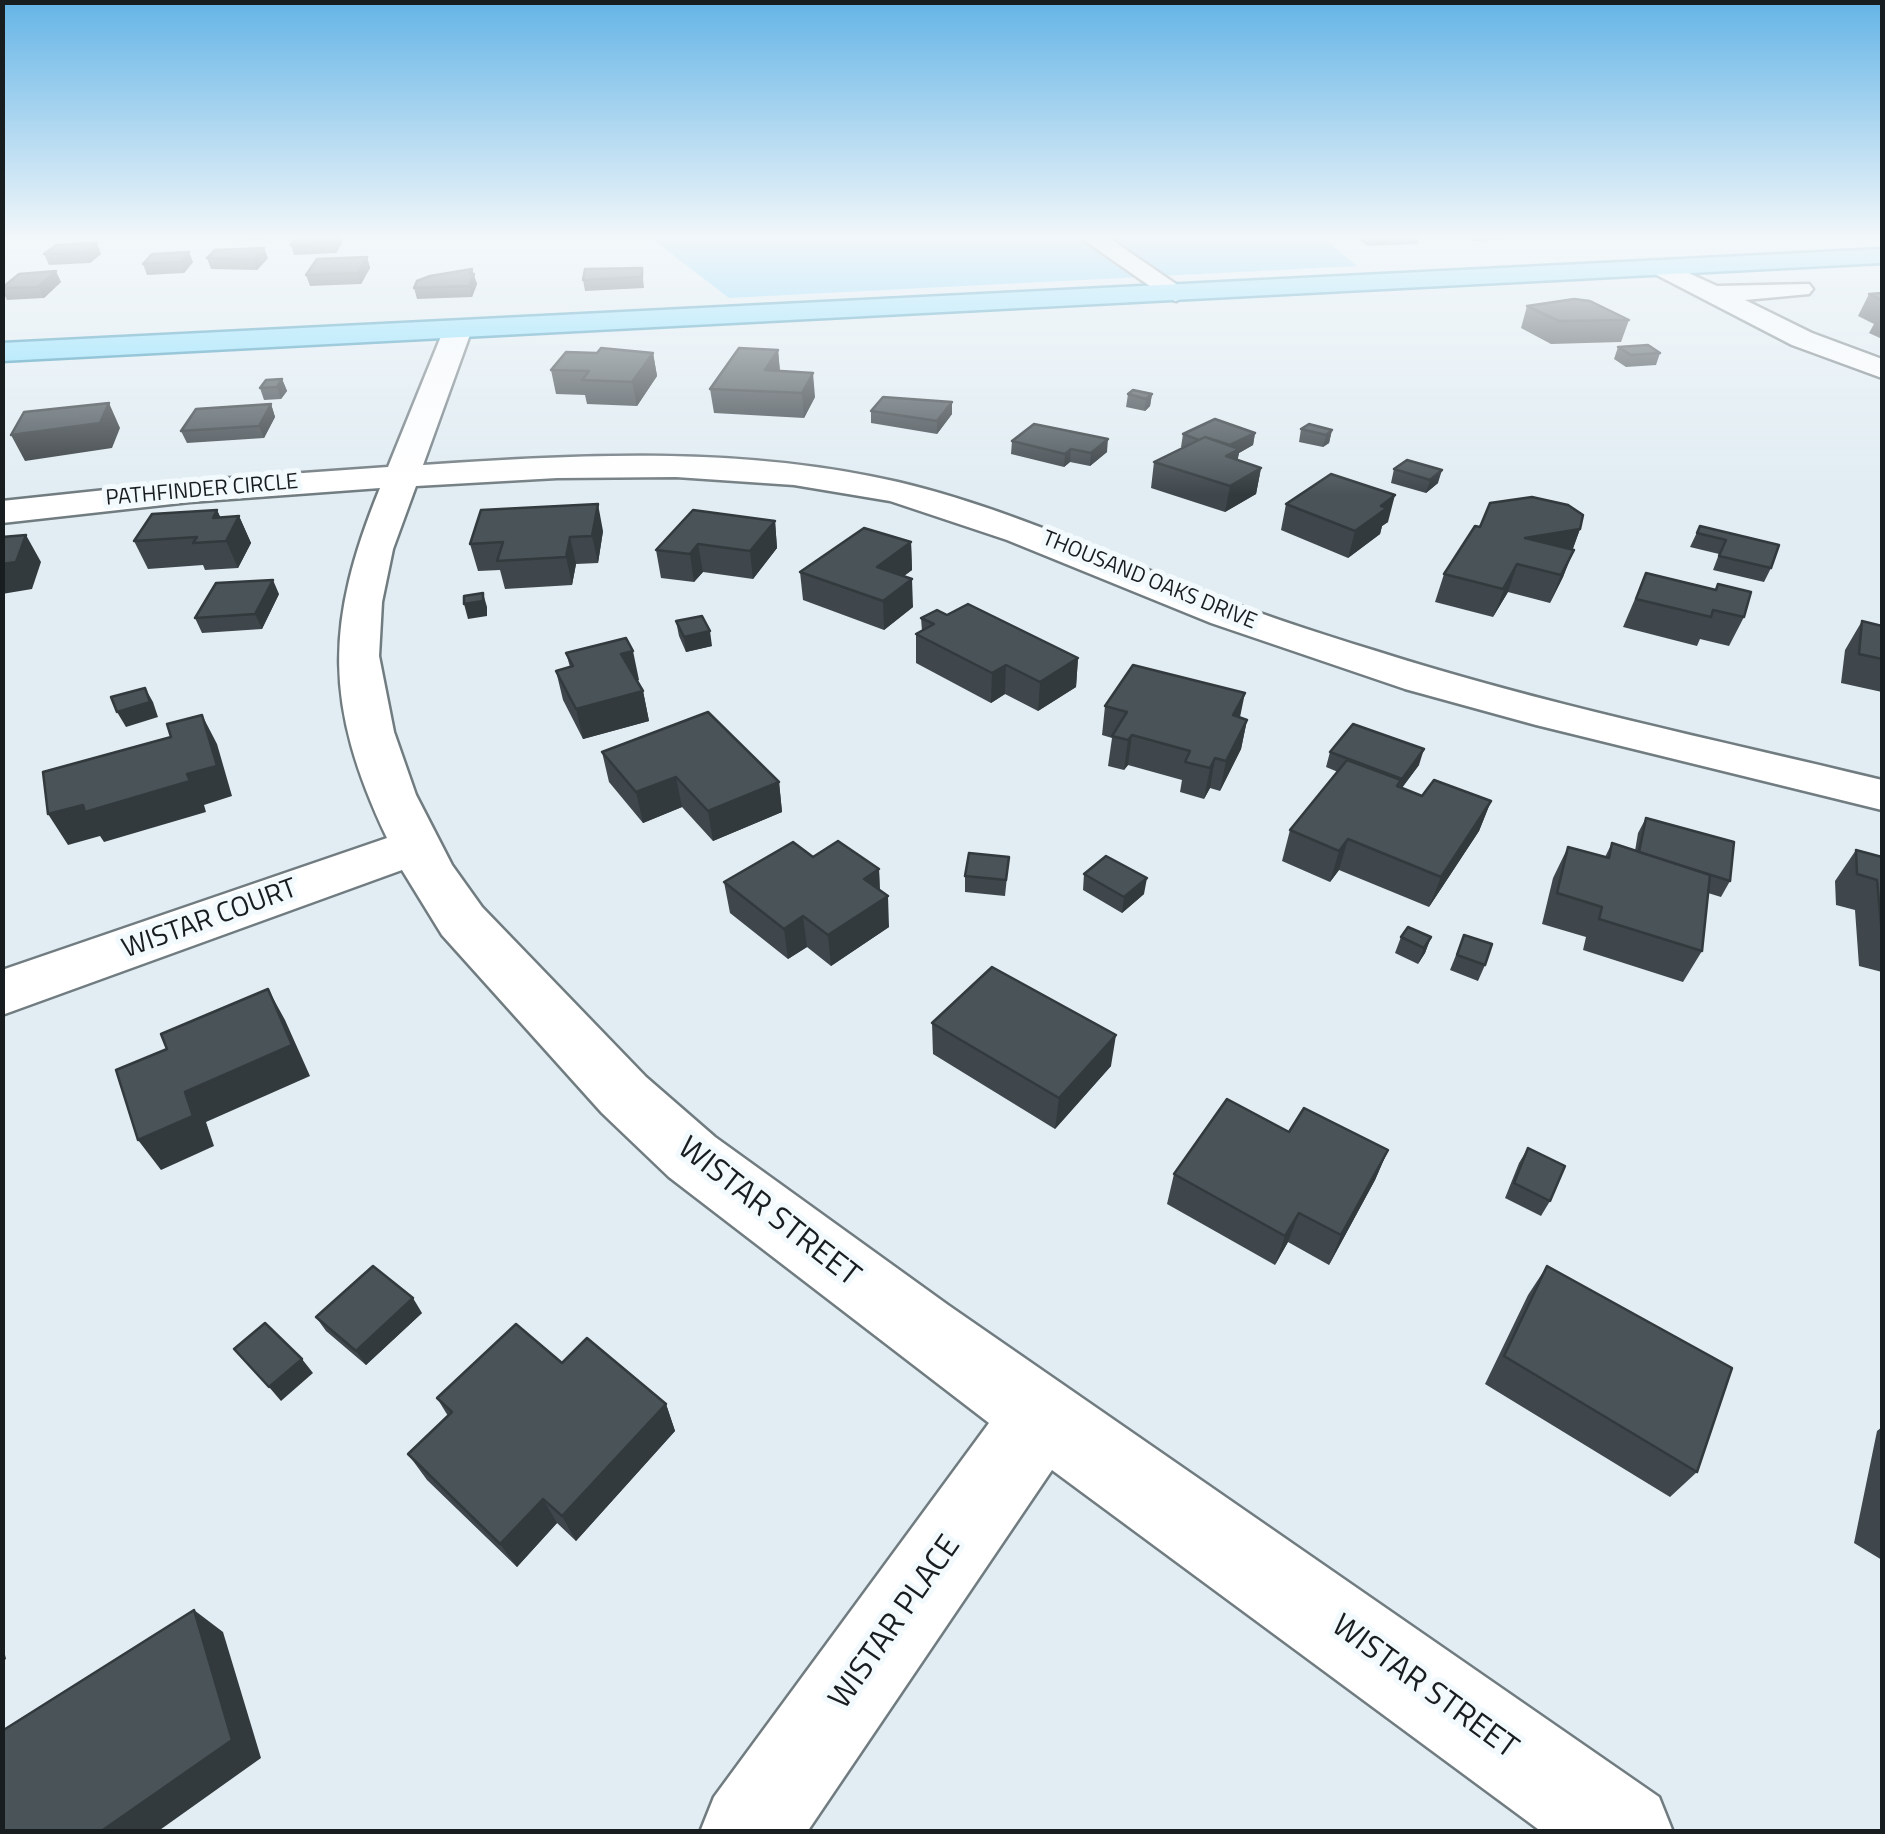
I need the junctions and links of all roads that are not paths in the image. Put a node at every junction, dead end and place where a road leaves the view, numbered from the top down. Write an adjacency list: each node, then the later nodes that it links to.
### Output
1 (563, 324): 3 (main road)
2 (1771, 324): 5 (street)
3 (458, 329): 4 (main road); 6 (street, WISTAR STREET)
4 (2, 352)
5 (1882, 369)
6 (402, 476): 7 (street, PATHFINDER CIRCLE); 8 (street, THOUSAND OAKS DRIVE); 9 (street, WISTAR STREET)
7 (2, 512)
8 (1882, 795)
9 (416, 846): 10 (street, WISTAR COURT); 11 (street, WISTAR STREET)
10 (2, 993)
11 (1043, 1414): 12 (street, WISTAR PLACE); 13 (street, WISTAR STREET)
12 (749, 1832)
13 (1624, 1832)

